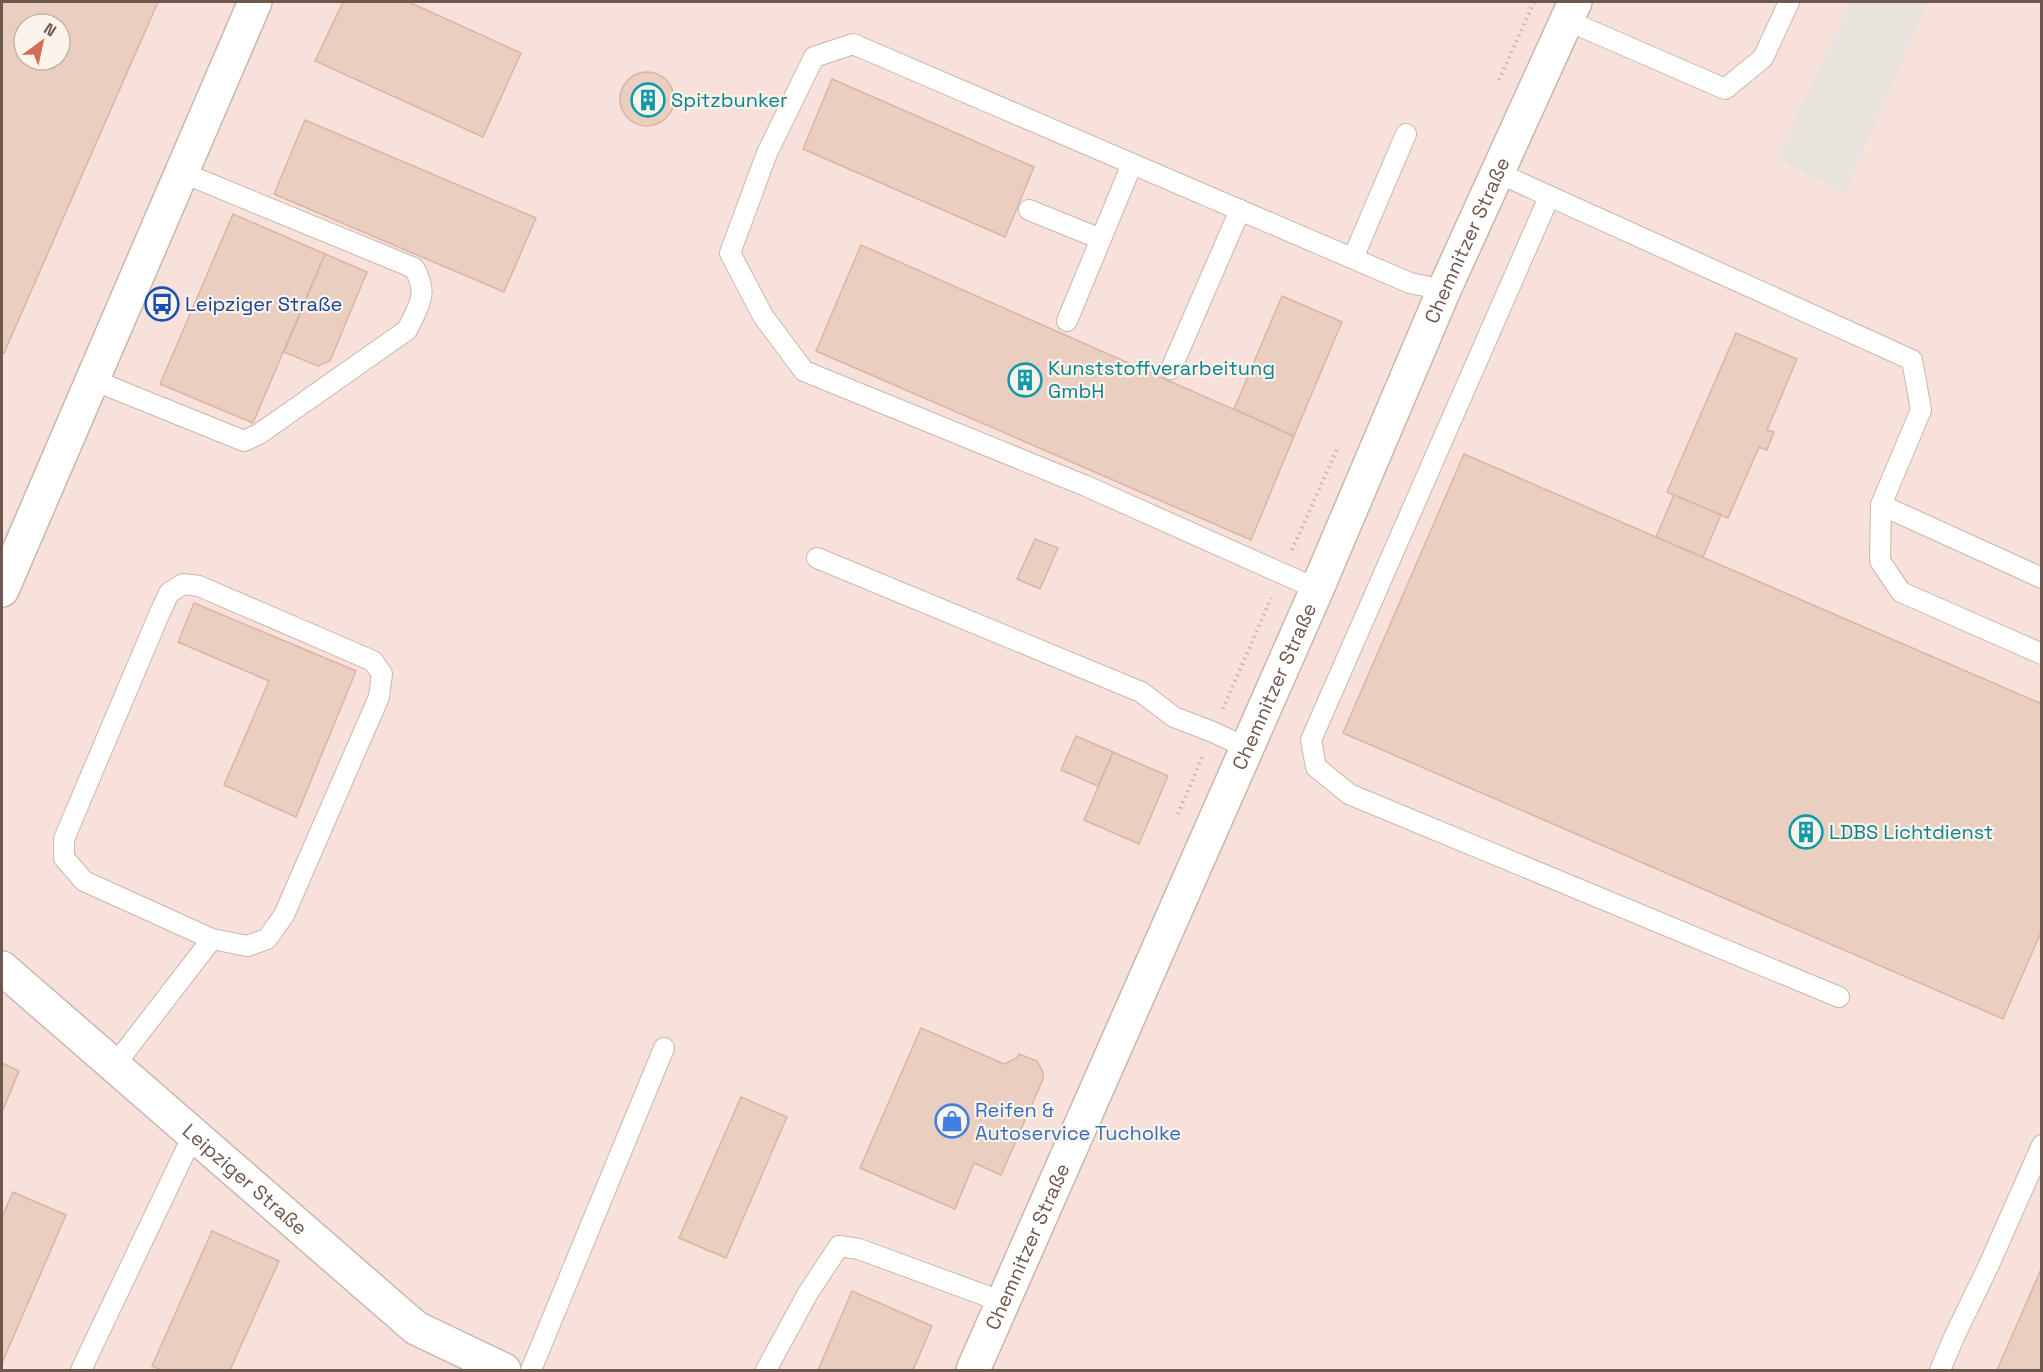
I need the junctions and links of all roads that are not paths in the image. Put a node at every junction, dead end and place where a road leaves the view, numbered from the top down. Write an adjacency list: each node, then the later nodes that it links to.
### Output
1 (255, 2): 6 (street)
2 (1789, 2): 3 (lane)
3 (1570, 11): 7 (street, Chemnitzer Straße)
4 (1406, 134): 12 (lane)
5 (1132, 164): 10 (lane); 11 (lane); 20 (lane)
6 (181, 172): 16 (street); 16 (lane)
7 (1496, 172): 8 (lane); 13 (street, Chemnitzer Straße)
8 (1549, 197): 17 (lane); 26 (lane)
9 (1029, 210): 11 (lane)
10 (1240, 210): 12 (lane); 15 (lane)
11 (1101, 239): 14 (lane)
12 (1353, 258): 13 (lane)
13 (1444, 290): 20 (street, Chemnitzer Straße)
14 (1067, 321)
15 (1171, 369)
16 (93, 380): 21 (street)
17 (1881, 505): 19 (lane); 22 (lane)
18 (817, 558): 23 (lane)
19 (2042, 578)
20 (1317, 589): 23 (street, Chemnitzer Straße)
21 (2, 590)
22 (2042, 654)
23 (1247, 748): 31 (street, Chemnitzer Straße)
24 (212, 939): 24 (lane); 28 (lane)
25 (2, 968): 28 (street, Leipziger Straße)
26 (1839, 996)
27 (664, 1048): 34 (lane)
28 (114, 1065): 29 (street, Leipziger Straße)
29 (193, 1135): 32 (lane); 33 (street, Leipziger Straße)
30 (2042, 1145): 37 (lane)
31 (1003, 1302): 35 (lane); 36 (street, Chemnitzer Straße)
32 (81, 1371)
33 (504, 1371)
34 (531, 1371)
35 (766, 1371)
36 (973, 1371)
37 (1940, 1371)

